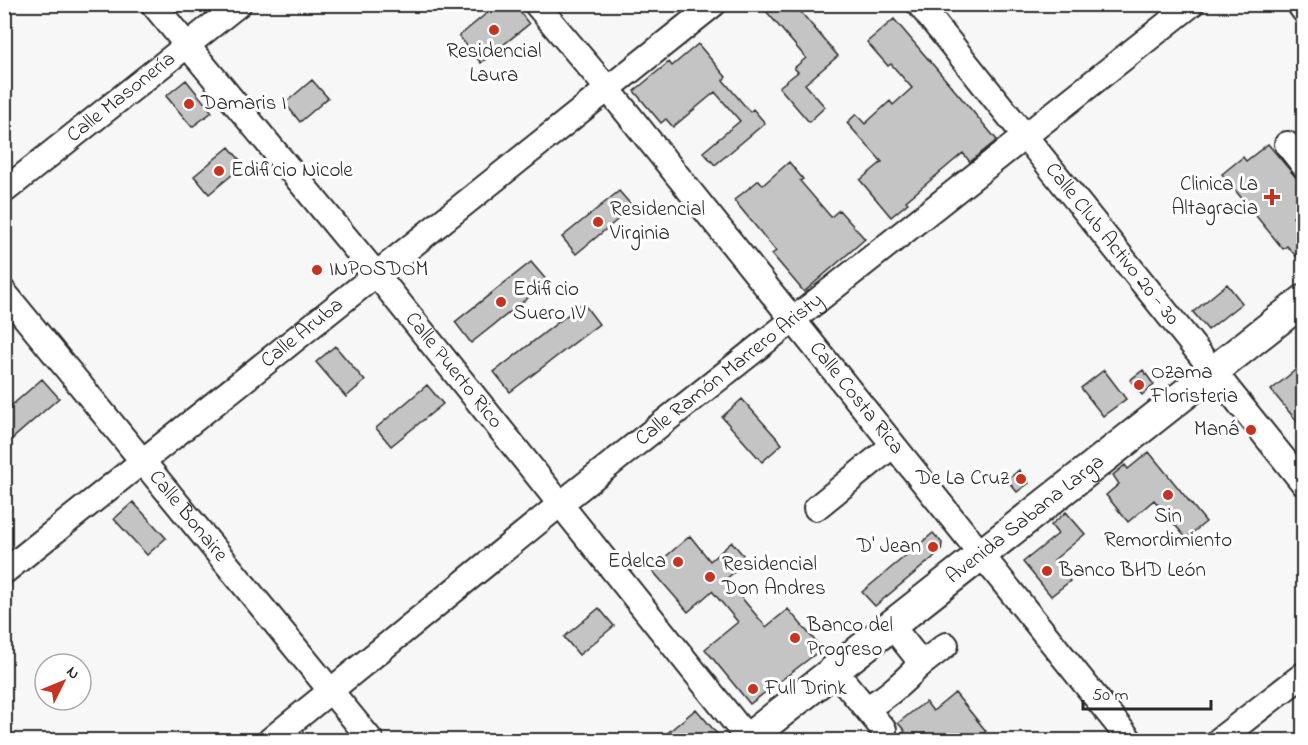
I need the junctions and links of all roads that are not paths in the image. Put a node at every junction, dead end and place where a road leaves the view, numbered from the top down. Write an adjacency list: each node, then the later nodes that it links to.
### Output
1 (153, 4): 9 (street, Calle Puerto Rico)
2 (238, 4): 9 (street, Calle Masonería)
3 (536, 4): 10 (street, Calle Costa Rica)
4 (714, 4): 10 (street, Calle Aruba)
5 (919, 4): 11 (street, Calle Club Activo 20 - 30)
6 (1192, 4): 11 (street, Calle Ramón Marrero Aristy)
7 (1299, 4): 8 (street)
8 (1304, 11)
9 (185, 46): 14 (street, Calle Masonería); 15 (street, Calle Puerto Rico)
10 (608, 89): 15 (street, Calle Aruba); 18 (street, Calle Costa Rica)
11 (1024, 135): 18 (street, Calle Ramón Marrero Aristy); 19 (street, Calle Club Activo 20 - 30)
12 (1287, 144): 13 (street)
13 (1304, 166)
14 (4, 191)
15 (377, 275): 21 (street, Calle Aruba); 23 (street, Calle Puerto Rico)
16 (4, 292): 21 (street, Calle Bonaire)
17 (1304, 300): 19 (main road, Avenida Sabana Larga)
18 (792, 321): 20 (street, Calle Costa Rica); 23 (street, Calle Ramón Marrero Aristy)
19 (1213, 373): 22 (street, Calle Club Activo 20 - 30); 25 (main road, Avenida Sabana Larga)
20 (892, 446): 24 (street); 25 (street, Calle Costa Rica)
21 (145, 461): 26 (street, Calle Aruba); 32 (street, Calle Bonaire)
22 (1304, 484)
23 (559, 506): 32 (street, Calle Ramón Marrero Aristy); 35 (street, Calle Puerto Rico)
24 (816, 508)
25 (979, 555): 27 (main road, Avenida Sabana Larga); 38 (street, Calle Costa Rica)
26 (4, 572)
27 (891, 625): 29 (street); 30 (main road, Avenida Sabana Larga)
28 (946, 645): 29 (street)
29 (919, 666): 33 (street)
30 (834, 670): 33 (street); 35 (main road, Avenida Sabana Larga)
31 (1304, 674): 39 (street)
32 (331, 692): 36 (street, Calle Ramón Marrero Aristy); 37 (street, Calle Bonaire)
33 (864, 706): 34 (street)
34 (884, 730)
35 (748, 740)
36 (270, 741)
37 (371, 741)
38 (1130, 741)
39 (1219, 741)

